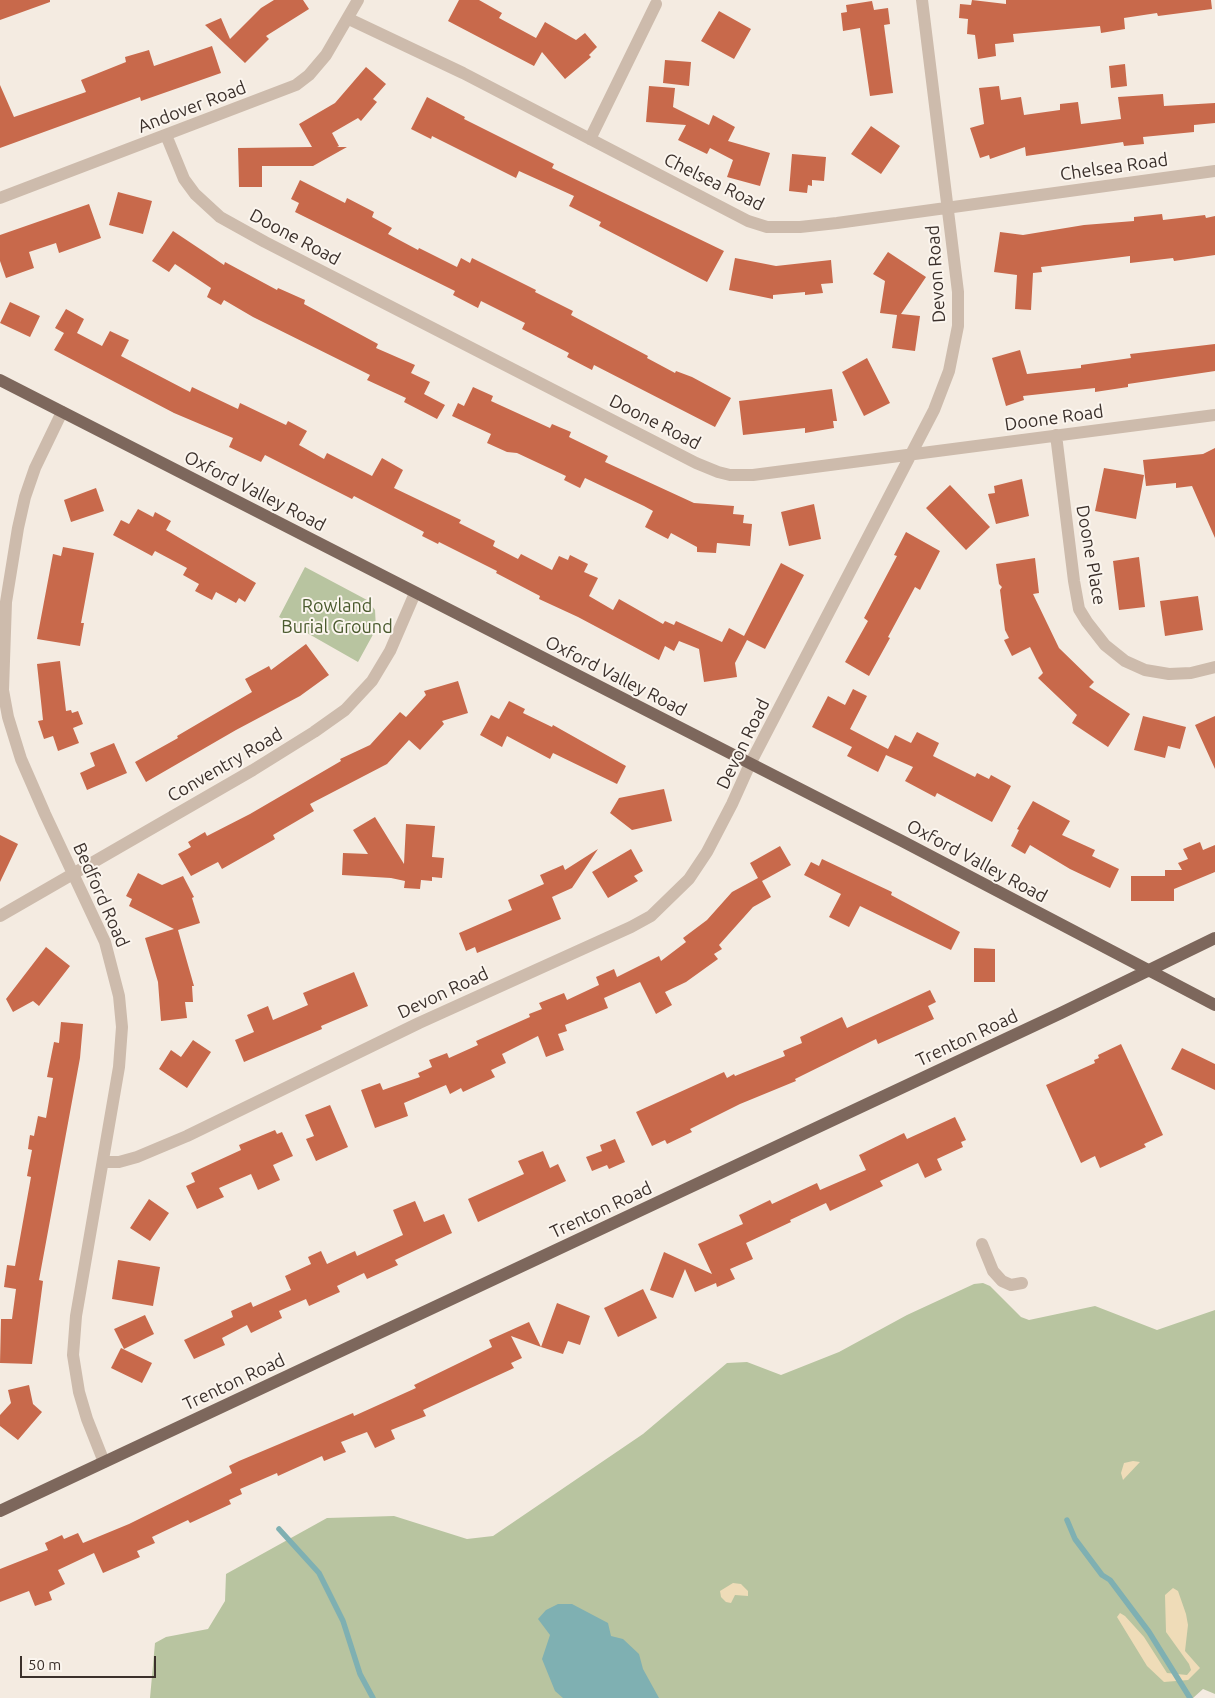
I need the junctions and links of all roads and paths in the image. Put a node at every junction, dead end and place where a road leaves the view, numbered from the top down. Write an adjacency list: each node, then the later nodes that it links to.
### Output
1 (358, 0): 4 (street, Andover Road)
2 (922, 0): 9 (street, Devon Road)
3 (656, 4): 6 (street)
4 (349, 19): 5 (street, Andover Road); 6 (street, Chelsea Road)
5 (166, 135): 8 (street, Andover Road); 14 (street, Doone Road)
6 (590, 139): 9 (street, Chelsea Road)
7 (1215, 171): 9 (street, Chelsea Road)
8 (0, 198)
9 (949, 206): 14 (street, Devon Road)
10 (0, 380): 11 (main road, Oxford Valley Road)
11 (62, 412): 15 (main road, Oxford Valley Road); 18 (street, Bedford Road)
12 (1215, 414): 13 (street, Doone Road)
13 (1056, 436): 14 (street, Doone Road); 16 (street, Doone Place)
14 (910, 455): 17 (street, Devon Road)
15 (415, 593): 17 (main road, Oxford Valley Road); 18 (street, Conventry Road)
16 (1215, 667)
17 (750, 764): 21 (main road, Oxford Valley Road); 23 (street, Devon Road)
18 (72, 874): 19 (street, Conventry Road); 23 (street, Bedford Road)
19 (0, 916)
20 (1215, 938): 21 (main road, Trenton Road)
21 (1148, 971): 22 (main road, Oxford Valley Road); 26 (main road, Trenton Road)
22 (1215, 1005)
23 (104, 1162): 26 (street, Bedford Road)
24 (982, 1244): 25 (street)
25 (1022, 1283)
26 (104, 1462): 27 (main road, Trenton Road)
27 (0, 1511)

